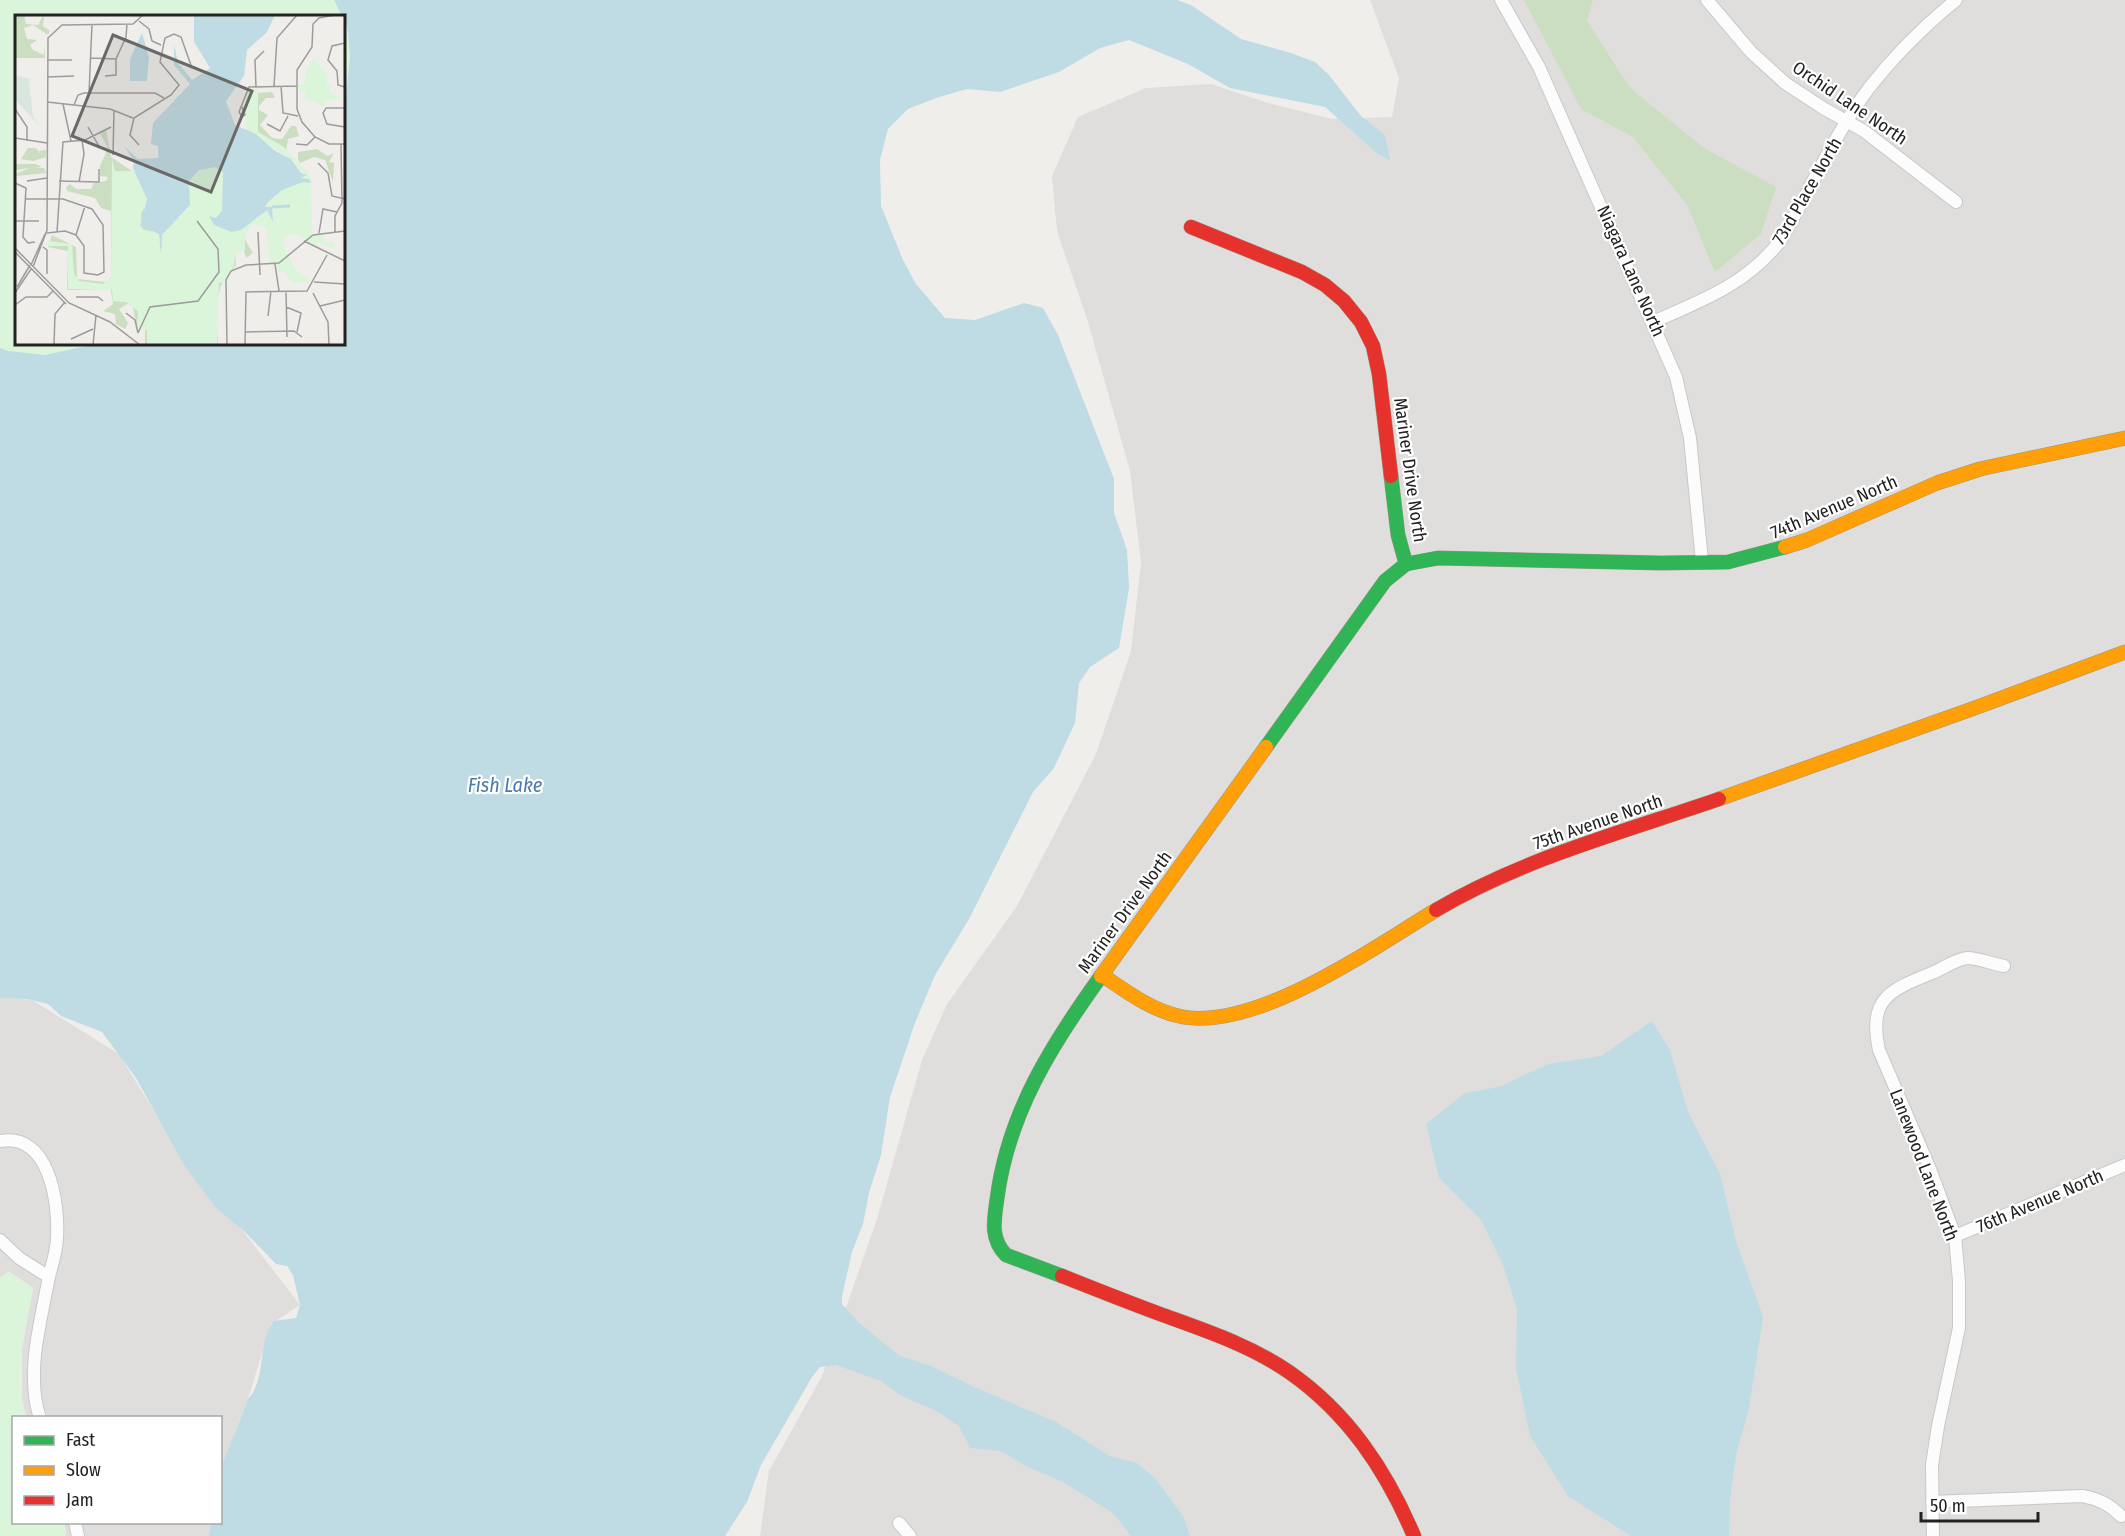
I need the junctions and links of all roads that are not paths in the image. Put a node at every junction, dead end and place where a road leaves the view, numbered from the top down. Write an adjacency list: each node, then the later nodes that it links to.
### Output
1 (1501, 0): 7 (street, Niagara Lane North)
2 (1707, 0): 4 (street, Orchid Lane North)
3 (1956, 0): 4 (street, 73rd Place North)
4 (1848, 121): 5 (street, Orchid Lane North); 7 (street, 73rd Place North)
5 (1956, 202)
6 (1191, 227): 10 (street, Mariner Drive North)
7 (1653, 322): 9 (street, Niagara Lane North)
8 (2125, 438): 9 (street, 74th Avenue North)
9 (1702, 561): 10 (street, 74th Avenue North)
10 (1406, 564): 13 (street, Mariner Drive North)
11 (2125, 652): 13 (street, 75th Avenue North)
12 (2004, 966): 16 (street, Lanewood Lane North)
13 (1102, 975): 24 (street, Mariner Drive North)
14 (0, 1141): 18 (street)
15 (2125, 1165): 16 (street, 76th Avenue North)
16 (1955, 1236): 20 (street, Lanewood Lane North)
17 (0, 1240): 18 (street)
18 (49, 1277): 19 (street)
19 (40, 1416)
20 (1932, 1502): 21 (street); 25 (street, Lanewood Lane North)
21 (2121, 1516)
22 (899, 1523): 23 (street)
23 (910, 1536)
24 (1414, 1536)
25 (1933, 1536)

